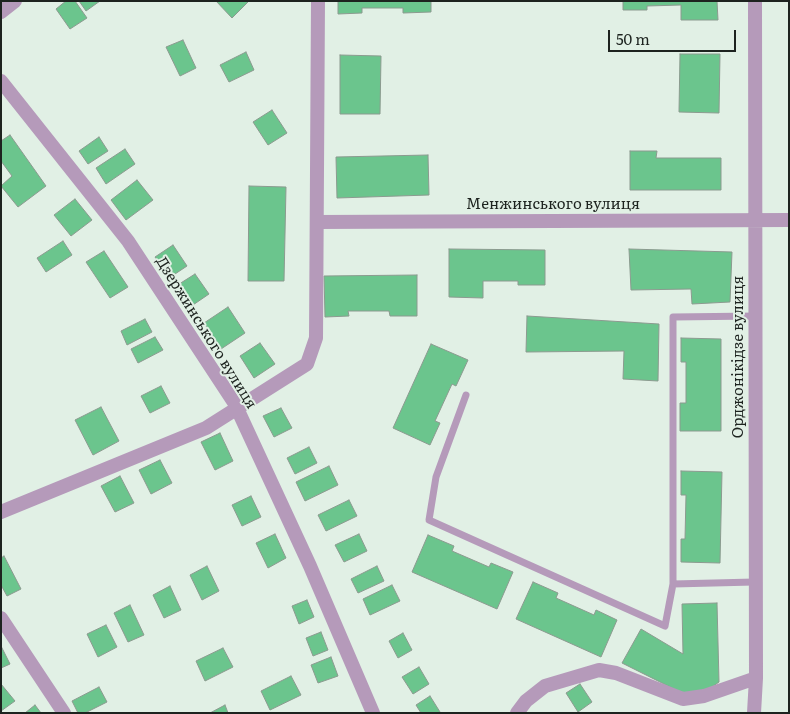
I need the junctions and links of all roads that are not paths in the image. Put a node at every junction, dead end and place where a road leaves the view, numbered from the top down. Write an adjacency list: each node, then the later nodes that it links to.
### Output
1 (15, 1): 4 (street)
2 (318, 1): 8 (street)
3 (756, 1): 6 (street, Орджонікідзе вулиця)
4 (1, 12)
5 (1, 81): 11 (street, Дзержинського вулиця)
6 (755, 220): 7 (street, Менжинського вулиця); 8 (street, Менжинського вулиця); 9 (street, Орджонікідзе вулиця)
7 (789, 220)
8 (317, 222): 11 (street)
9 (756, 316): 13 (street, Орджонікідзе вулиця); 14 (lane)
10 (466, 395): 14 (lane)
11 (237, 408): 12 (street); 18 (street, Дзержинського вулиця)
12 (1, 512)
13 (754, 582): 14 (lane); 16 (street, Орджонікідзе вулиця)
14 (673, 584)
15 (1, 618): 17 (street)
16 (756, 678): 19 (street); 20 (street, Орджонікідзе вулиця)
17 (64, 713)
18 (373, 713)
19 (517, 713)
20 (754, 713)

